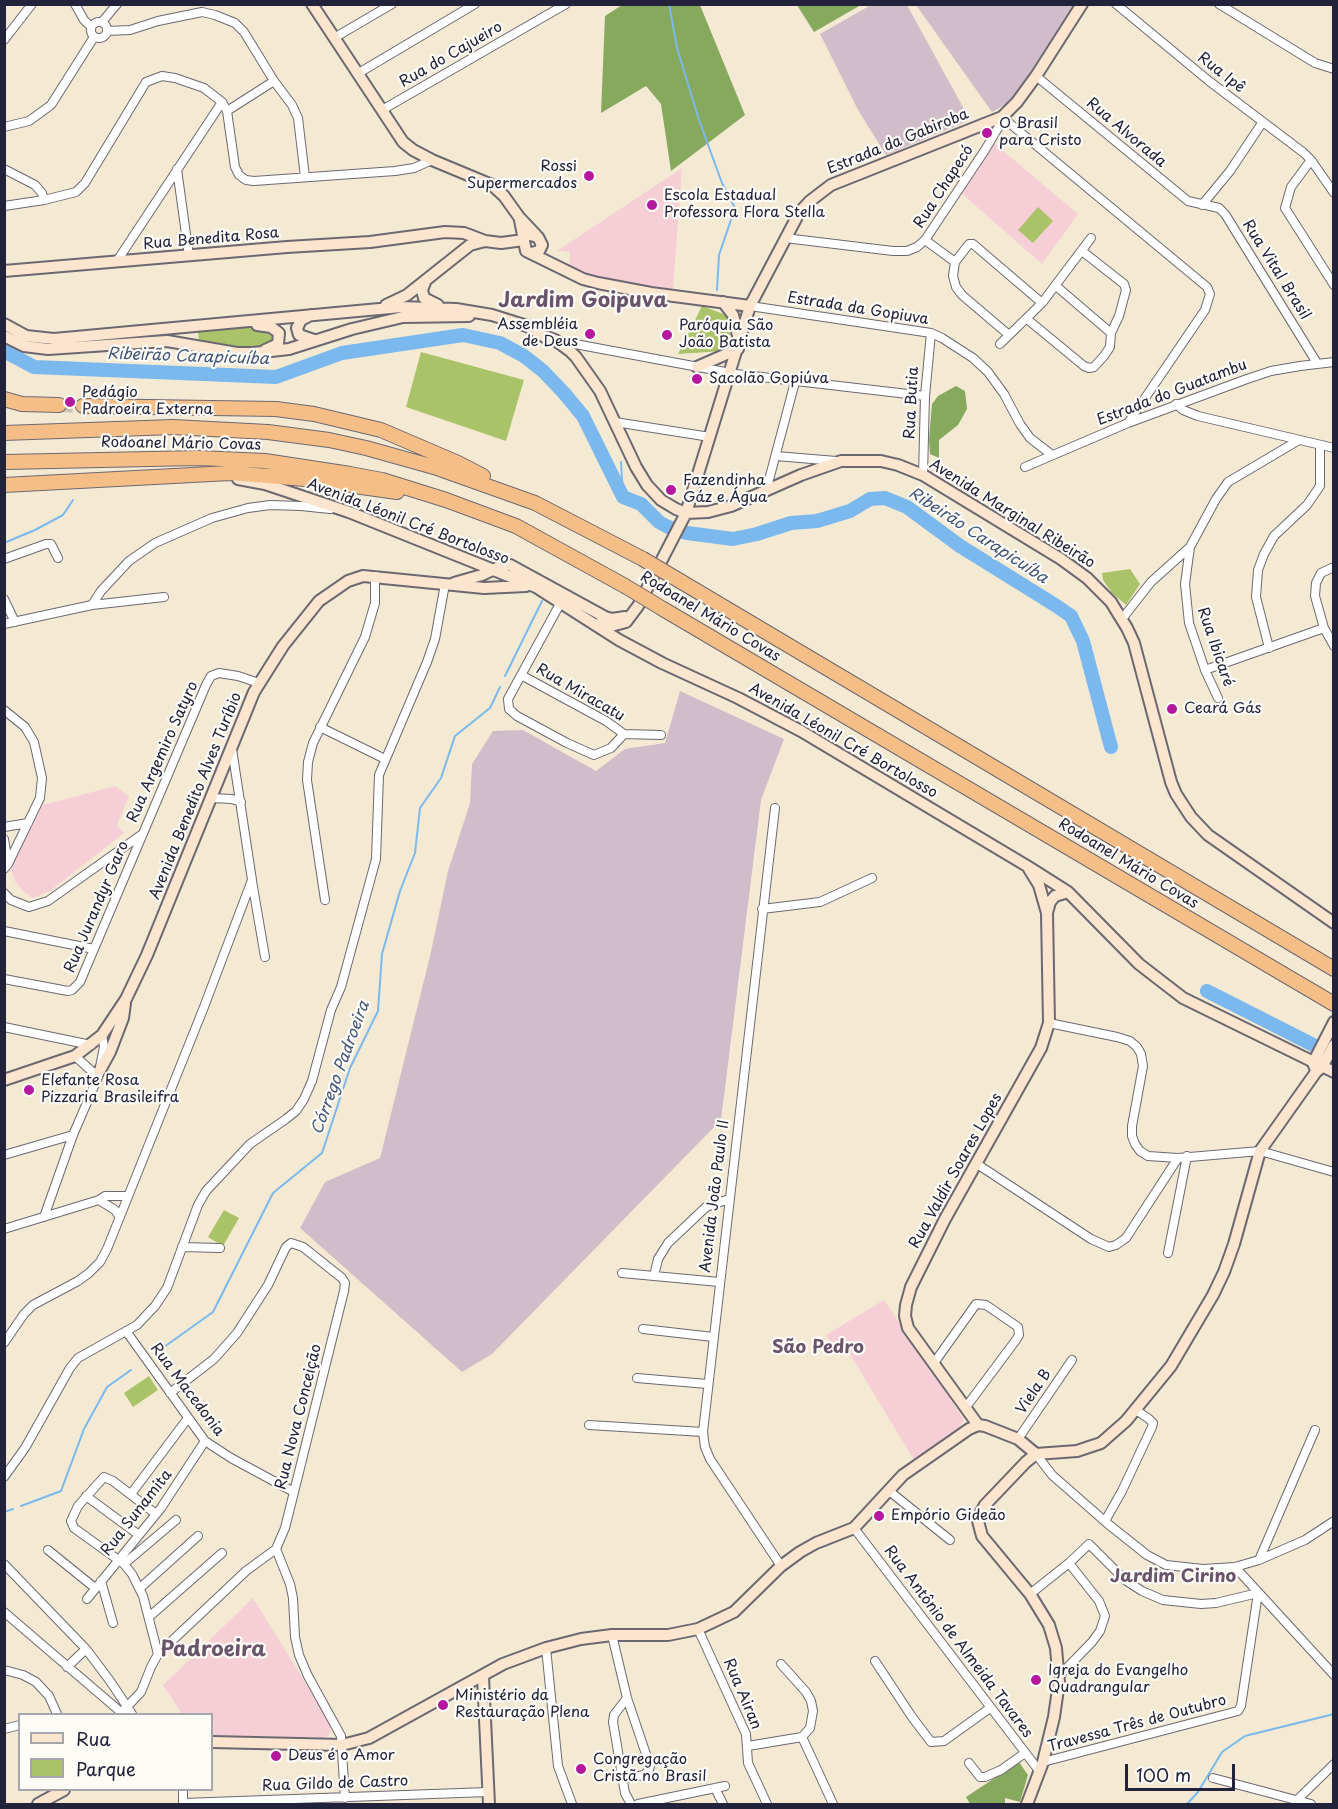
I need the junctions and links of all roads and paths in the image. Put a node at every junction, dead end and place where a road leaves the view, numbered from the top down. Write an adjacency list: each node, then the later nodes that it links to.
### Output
1 (32, 4): 16 (street)
2 (75, 4): 12 (street)
3 (117, 4): 11 (street)
4 (312, 4): 15 (main road)
5 (392, 4): 15 (street)
6 (475, 4): 18 (street)
7 (566, 4): 22 (street, Rua do Cajueiro)
8 (1082, 4): 19 (main road, Estrada da Gabiroba)
9 (1116, 4): 25 (street, Rua Ipê)
10 (1219, 4): 17 (street)
11 (102, 22): 12 (street); 13 (street)
12 (91, 27): 14 (street)
13 (107, 32): 14 (street); 20 (street)
14 (94, 37): 26 (street)
15 (334, 38): 18 (main road)
16 (4, 40)
17 (1334, 69)
18 (357, 74): 22 (main road)
19 (1036, 76): 24 (main road, Estrada da Gabiroba); 34 (street, Rua Alvorada)
20 (274, 81): 23 (street); 31 (street)
21 (222, 102): 23 (street); 30 (street); 33 (street)
22 (382, 110): 27 (main road)
23 (228, 111): 31 (street)
24 (1002, 117): 37 (main road, Estrada da Gabiroba); 39 (street, Rua Chapecó); 84 (street)
25 (1262, 123): 28 (street, Rua Ipê); 34 (street)
26 (4, 127)
27 (432, 160): 31 (street); 41 (main road)
28 (1311, 160): 32 (street, Rua Ipê); 49 (street)
29 (4, 169): 33 (street)
30 (177, 169): 44 (street); 45 (street)
31 (305, 177)
32 (1334, 193)
33 (44, 200): 35 (street)
34 (1202, 205): 74 (street, Rua Vital Brasil)
35 (4, 206)
36 (419, 235): 40 (main road, Rua Benedita Rosa); 42 (main road, Rua Benedita Rosa); 44 (main road, Rua Benedita Rosa)
37 (785, 238): 39 (street, Rua Chapecó); 53 (main road, Estrada da Gabiroba)
38 (1091, 238): 43 (street)
39 (925, 240): 46 (street)
40 (485, 241): 41 (main road, Rua Benedita Rosa); 42 (main road, Rua Benedita Rosa)
41 (530, 243): 51 (main road)
42 (462, 250): 48 (main road)
43 (1082, 251): 50 (street); 63 (street)
44 (189, 256): 45 (main road, Rua Benedita Rosa)
45 (117, 261): 47 (main road, Rua Benedita Rosa)
46 (955, 262): 52 (street); 64 (street)
47 (4, 271)
48 (426, 280): 54 (main road); 55 (main road); 56 (main road)
49 (1334, 285)
50 (1056, 286): 52 (street); 63 (street)
51 (723, 302): 53 (main road); 70 (main road)
52 (1042, 303): 58 (street)
53 (750, 306): 62 (street, Estrada da Gopiuva); 70 (main road, Estrada da Gabiroba)
54 (401, 307): 55 (main road); 56 (main road); 67 (main road)
55 (456, 309): 60 (main road)
56 (368, 311): 57 (main road)
57 (315, 314): 59 (main road); 67 (main road)
58 (1027, 319): 63 (street); 64 (street)
59 (241, 323): 61 (main road); 71 (main road)
60 (517, 323): 66 (main road); 67 (main road)
61 (4, 324)
62 (930, 333): 78 (street, Rua Butia); 90 (street, Estrada da Gopiuva)
63 (1111, 333)
64 (1009, 335): 68 (street)
65 (4, 336): 71 (main road)
66 (550, 338): 69 (street); 72 (main road)
67 (315, 340): 71 (main road)
68 (1000, 344)
69 (585, 346): 72 (street); 75 (street)
70 (739, 346): 75 (main road); 76 (main road, Estrada da Gabiroba)
71 (253, 353)
72 (577, 358): 83 (main road)
73 (1334, 362): 74 (street, Estrada do Guatambu)
74 (1317, 363): 80 (street, Estrada do Guatambu)
75 (698, 367): 76 (street)
76 (730, 373): 77 (street); 86 (main road, Estrada da Gabiroba)
77 (795, 382): 78 (street); 91 (street)
78 (924, 396): 95 (street, Rua Butia)
79 (4, 399): 81 (highway)
80 (1176, 404): 84 (street, Estrada do Guatambu); 87 (street)
81 (59, 405)
82 (83, 406): 100 (highway)
83 (615, 422): 86 (street); 102 (main road)
84 (1128, 423): 90 (street, Estrada do Guatambu)
85 (4, 433): 100 (highway, Rodoanel Mário Covas)
86 (710, 437): 102 (main road, Estrada da Gabiroba)
87 (1299, 440): 88 (street); 103 (street, Rua Ibicaré)
88 (1320, 445): 89 (street); 123 (street)
89 (1334, 448)
90 (1052, 455): 94 (street, Estrada do Guatambu)
91 (776, 456): 92 (street); 98 (street)
92 (841, 461): 95 (main road, Avenida Marginal Ribeirão); 98 (main road, Avenida Marginal Ribeirão)
93 (4, 462): 99 (highway, Rodoanel Mário Covas)
94 (1025, 467)
95 (923, 475): 117 (main road, Avenida Marginal Ribeirão)
96 (196, 476): 97 (highway); 99 (highway); 101 (main road, Avenida Léonil Cré Bortolosso)
97 (7, 485)
98 (766, 491): 102 (main road, Avenida Marginal Ribeirão)
99 (446, 500): 157 (highway, Rodoanel Mário Covas, bridge)
100 (535, 503): 154 (highway, Rodoanel Mário Covas, bridge)
101 (349, 512): 107 (main road, Avenida Léonil Cré Bortolosso); 115 (street)
102 (686, 513): 116 (main road, Estrada da Gabiroba)
103 (1190, 547): 117 (street); 124 (street, Rua Ibicaré)
104 (58, 558): 105 (street)
105 (4, 559)
106 (1334, 567): 121 (street)
107 (495, 570): 109 (main road, Avenida Benedito Alves Turíbio); 110 (main road); 111 (main road, Avenida Léonil Cré Bortolosso); 116 (main road)
108 (375, 576): 109 (main road, Avenida Benedito Alves Turíbio); 126 (main road, Avenida Benedito Alves Turíbio); 129 (street)
109 (446, 584): 110 (main road, Avenida Benedito Alves Turíbio); 133 (street)
110 (502, 587): 111 (main road, Avenida Benedito Alves Turíbio)
111 (536, 587): 114 (main road, Avenida Léonil Cré Bortolosso)
112 (164, 597): 115 (street)
113 (4, 599): 118 (street)
114 (561, 602): 119 (main road, Avenida Léonil Cré Bortolosso); 125 (street)
115 (92, 605): 118 (street)
116 (638, 606): 119 (main road, Estrada da Gabiroba)
117 (1122, 619): 150 (main road, Avenida Marginal Ribeirão)
118 (15, 622): 120 (street)
119 (591, 622): 142 (main road, Avenida Léonil Cré Bortolosso)
120 (4, 624)
121 (1324, 628): 122 (street); 123 (street)
122 (1334, 646)
123 (1269, 648): 124 (street)
124 (1205, 670): 127 (street, Rua Ibicaré)
125 (521, 675): 130 (street, Rua Miracatu); 130 (street)
126 (259, 683): 132 (main road, Avenida Benedito Alves Turíbio); 139 (street, Rua Argemiro Satyro)
127 (1218, 698)
128 (4, 710): 137 (street)
129 (320, 728): 133 (street); 147 (street)
130 (624, 734): 131 (street, Rua Miracatu)
131 (661, 735)
132 (231, 747): 134 (main road, Avenida Benedito Alves Turíbio); 135 (street)
133 (385, 759): 181 (street)
134 (211, 798): 135 (street); 156 (main road, Avenida Benedito Alves Turíbio)
135 (241, 802): 144 (street)
136 (775, 808): 148 (street, Avenida João Paulo II)
137 (28, 823): 138 (street); 141 (street)
138 (4, 827)
139 (142, 834): 146 (street, Rua Argemiro Satyro); 152 (street, Rua Jurandyr Garo)
140 (4, 839): 141 (street)
141 (6, 866)
142 (1027, 866): 145 (main road, Avenida Léonil Cré Bortolosso); 149 (main road, Rua Valdir Soares Lopes)
143 (872, 878): 148 (street)
144 (252, 880): 153 (street); 175 (street)
145 (1068, 892): 149 (main road); 164 (main road, Avenida Léonil Cré Bortolosso)
146 (4, 893)
147 (325, 900)
148 (762, 909): 176 (street, Avenida João Paulo II)
149 (1047, 913): 159 (main road, Rua Valdir Soares Lopes)
150 (1334, 923)
151 (4, 931): 152 (street)
152 (94, 949): 155 (street, Rua Jurandyr Garo)
153 (264, 957)
154 (1334, 969)
155 (4, 979)
156 (126, 999): 161 (main road, Avenida Benedito Alves Turíbio); 166 (main road)
157 (1332, 1004)
158 (1334, 1022): 164 (main road)
159 (1049, 1023): 172 (street); 173 (main road, Rua Valdir Soares Lopes)
160 (4, 1027): 162 (street)
161 (102, 1035): 162 (main road, Avenida Benedito Alves Turíbio); 166 (street)
162 (91, 1045): 163 (main road, Avenida Benedito Alves Turíbio)
163 (75, 1056): 166 (street); 167 (main road, Avenida Benedito Alves Turíbio)
164 (1323, 1057): 165 (main road, Avenida Léonil Cré Bortolosso); 169 (main road)
165 (1334, 1072)
166 (99, 1075): 168 (street)
167 (4, 1080)
168 (73, 1135): 170 (street); 179 (street)
169 (1260, 1151): 171 (street); 174 (street); 197 (main road)
170 (4, 1155)
171 (1187, 1156): 172 (street); 183 (street)
172 (1178, 1158): 173 (street)
173 (977, 1164): 192 (main road, Rua Valdir Soares Lopes)
174 (1334, 1172)
175 (127, 1196): 177 (street); 178 (street)
176 (729, 1198): 185 (street); 186 (street, Avenida João Paulo II)
177 (99, 1200): 178 (street); 179 (street)
178 (119, 1216): 190 (street)
179 (44, 1217): 180 (street)
180 (4, 1229)
181 (182, 1247): 182 (street); 188 (street)
182 (220, 1248)
183 (1168, 1253)
184 (622, 1272): 185 (street)
185 (654, 1276): 186 (street)
186 (719, 1282): 189 (street, Avenida João Paulo II)
187 (643, 1329): 189 (street)
188 (126, 1332): 195 (street, Rua Macedonia); 206 (street)
189 (713, 1336): 194 (street, Avenida João Paulo II)
190 (4, 1343)
191 (1072, 1360): 203 (street, Viela B)
192 (934, 1363): 196 (main road, Rua Valdir Soares Lopes); 196 (street)
193 (638, 1378): 194 (street)
194 (707, 1384): 202 (street, Avenida João Paulo II)
195 (170, 1393): 198 (street, Rua Macedonia); 208 (street, Rua Nova Conceição)
196 (966, 1407): 200 (main road, Rua Valdir Soares Lopes)
197 (1136, 1410): 205 (main road); 213 (street)
198 (188, 1418): 204 (street, Rua Macedonia); 209 (street)
199 (589, 1425): 202 (street)
200 (978, 1425): 203 (main road); 207 (main road)
201 (1315, 1430): 222 (street)
202 (703, 1432): 226 (street, Avenida João Paulo II)
203 (1018, 1439): 205 (main road)
204 (205, 1442): 208 (street, Rua Macedonia); 211 (street, Rua Sunamita)
205 (1036, 1454): 213 (street); 231 (main road)
206 (4, 1477)
207 (888, 1490): 215 (main road); 218 (street)
208 (294, 1492): 219 (street, Rua Nova Conceição)
209 (131, 1494): 210 (street); 211 (street)
210 (86, 1496): 216 (street); 223 (street)
211 (156, 1514): 216 (street, Rua Sunamita)
212 (176, 1520): 223 (street)
213 (1105, 1521): 227 (street)
214 (1334, 1521): 222 (street)
215 (854, 1528): 226 (main road); 251 (street, Rua Antônio de Almeida Tavares)
216 (139, 1535): 223 (street, Rua Sunamita)
217 (198, 1536): 229 (street)
218 (950, 1540)
219 (276, 1549): 240 (street); 256 (street)
220 (48, 1551): 228 (street)
221 (222, 1553): 234 (street)
222 (1259, 1560): 227 (street)
223 (121, 1562): 228 (street, Rua Sunamita); 229 (street)
224 (1069, 1563): 230 (street); 231 (street); 245 (street)
225 (4, 1564): 239 (street)
226 (781, 1566): 236 (main road)
227 (1235, 1567): 230 (street)
228 (98, 1585): 232 (street, Rua Sunamita); 235 (street)
229 (140, 1588): 234 (street)
230 (1258, 1593): 246 (street); 261 (street, Travessa Três de Outubro)
231 (1030, 1594): 245 (main road)
232 (87, 1599)
233 (4, 1612): 243 (street)
234 (149, 1617): 240 (street)
235 (113, 1623)
236 (699, 1629): 237 (main road); 257 (street, Rua Airan)
237 (612, 1635): 238 (main road); 249 (street)
238 (546, 1648): 247 (main road); 274 (street)
239 (86, 1649): 243 (street); 248 (street)
240 (158, 1654): 253 (street)
241 (875, 1661): 251 (street)
242 (781, 1664): 254 (street)
243 (67, 1667): 250 (street)
244 (4, 1670): 252 (street)
245 (1060, 1675): 261 (main road)
246 (1334, 1675)
247 (483, 1677): 256 (main road); 267 (main road)
248 (117, 1692): 250 (street); 253 (street)
249 (627, 1698): 263 (street); 263 (street)
250 (107, 1700): 253 (street)
251 (990, 1708): 258 (street, Rua Antônio de Almeida Tavares)
252 (57, 1713)
253 (125, 1713)
254 (802, 1737): 257 (street); 279 (street)
255 (213, 1742): 256 (main road)
256 (342, 1745): 268 (street)
257 (747, 1746): 278 (street, Rua Airan)
258 (1025, 1753): 259 (street); 261 (street, Rua Antônio de Almeida Tavares)
259 (969, 1763)
260 (1334, 1764): 269 (street)
261 (1042, 1767): 280 (main road)
262 (1213, 1778): 269 (street)
263 (622, 1779): 275 (street)
264 (725, 1786): 265 (street)
265 (715, 1788): 270 (street); 277 (street)
266 (62, 1791): 271 (main road)
267 (488, 1792): 268 (street, Rua Gildo de Castro); 273 (main road)
268 (345, 1798): 272 (street, Rua Gildo de Castro)
269 (1298, 1800): 281 (street)
270 (674, 1801): 276 (street)
271 (38, 1804)
272 (183, 1804)
273 (489, 1804)
274 (572, 1804)
275 (631, 1804)
276 (638, 1804)
277 (723, 1804)
278 (767, 1804)
279 (833, 1804)
280 (1027, 1804)
281 (1311, 1804)

